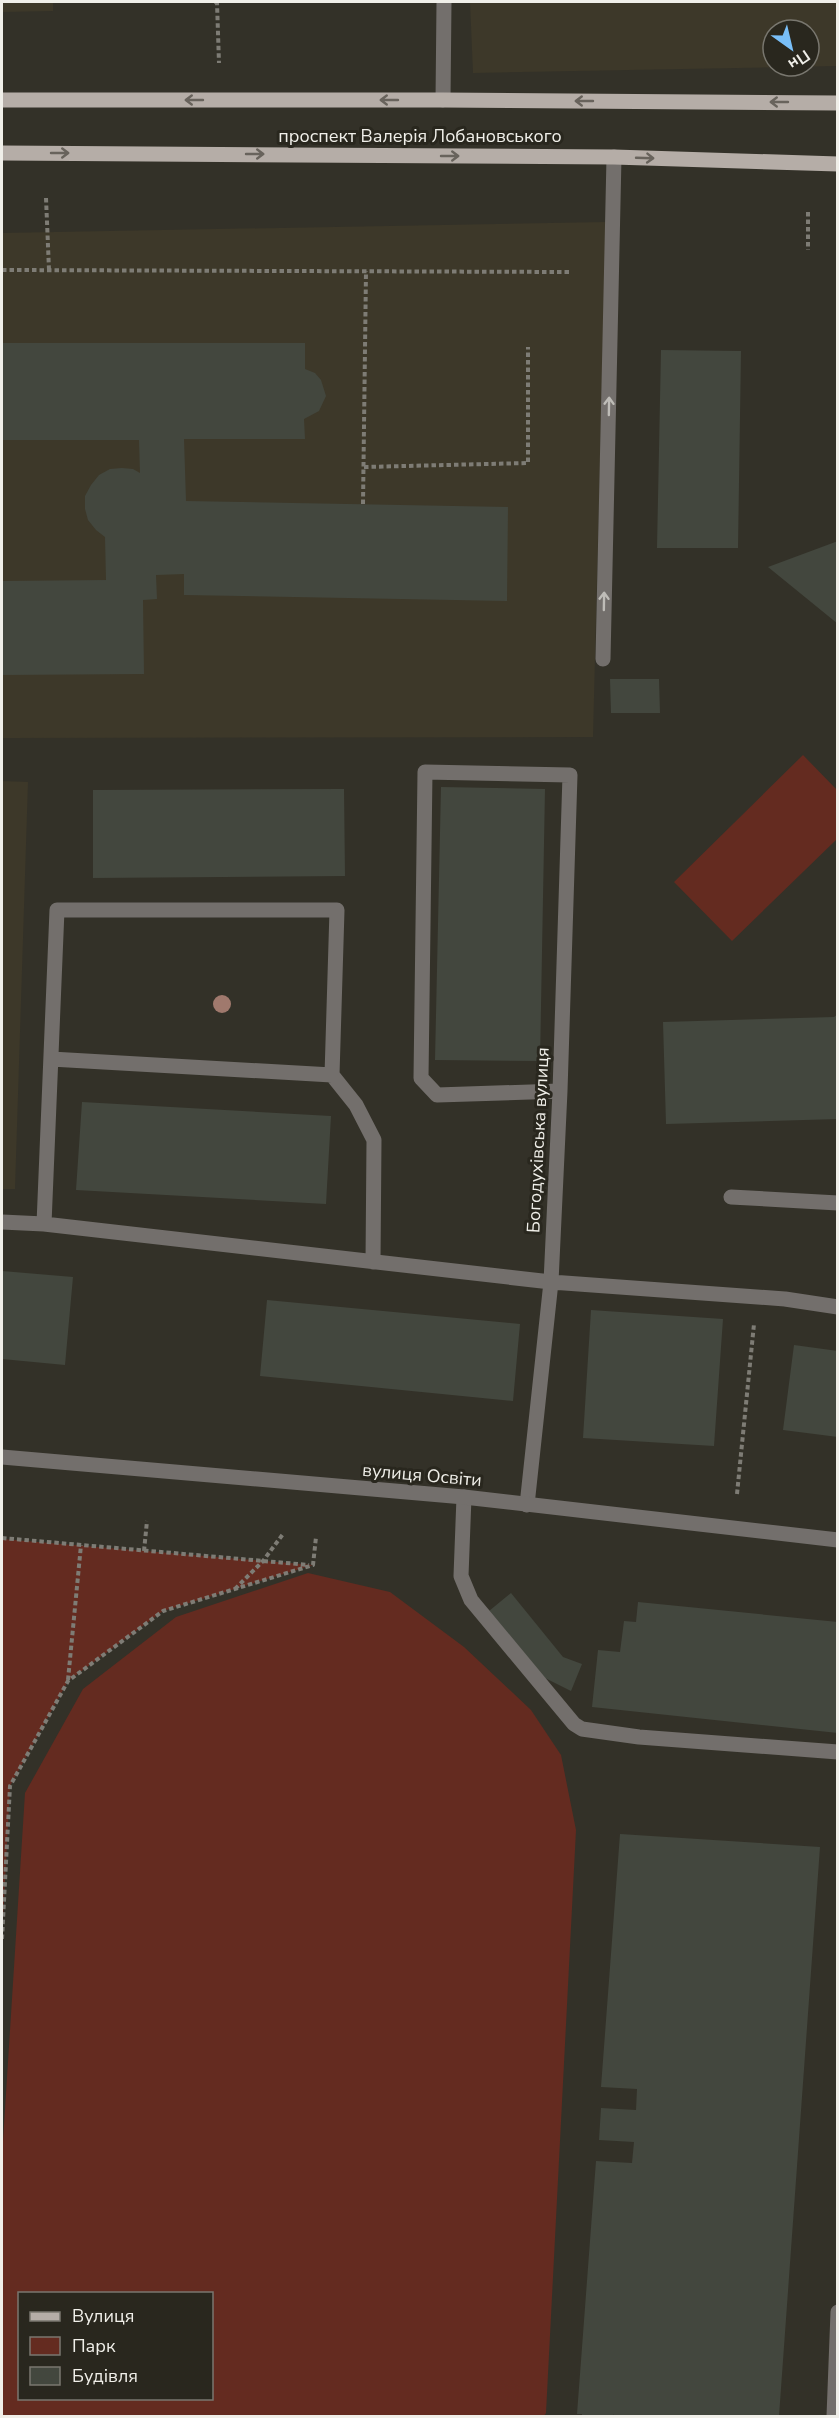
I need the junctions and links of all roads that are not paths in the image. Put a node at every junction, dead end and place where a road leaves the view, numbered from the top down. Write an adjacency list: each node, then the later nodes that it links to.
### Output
1 (444, 2): 3 (street)
2 (2, 100): 3 (main road, проспект Валерія Лобановського, one-way to 2)
3 (444, 100): 4 (main road, проспект Валерія Лобановського, one-way to 3)
4 (837, 103)
5 (2, 153): 6 (main road, проспект Валерія Лобановського, one-way to 6)
6 (614, 157): 7 (main road, проспект Валерія Лобановського, one-way to 7); 8 (street, one-way to 6)
7 (837, 164)
8 (603, 659)
9 (51, 1059): 10 (street); 10 (street); 15 (street)
10 (332, 1075): 16 (street)
11 (560, 1091): 11 (street, Богодухівська вулиця); 17 (street, Богодухівська вулиця)
12 (731, 1197): 13 (street)
13 (837, 1203)
14 (2, 1222): 15 (street)
15 (44, 1224): 16 (street)
16 (373, 1262): 17 (street)
17 (551, 1281): 18 (street); 21 (street, Богодухівська вулиця)
18 (837, 1307)
19 (2, 1457): 20 (street, вулиця Освіти)
20 (464, 1497): 21 (street, вулиця Освіти); 23 (street)
21 (527, 1505): 22 (street, вулиця Освіти)
22 (837, 1540)
23 (837, 1752)
24 (837, 2312): 25 (street)
25 (834, 2416)

